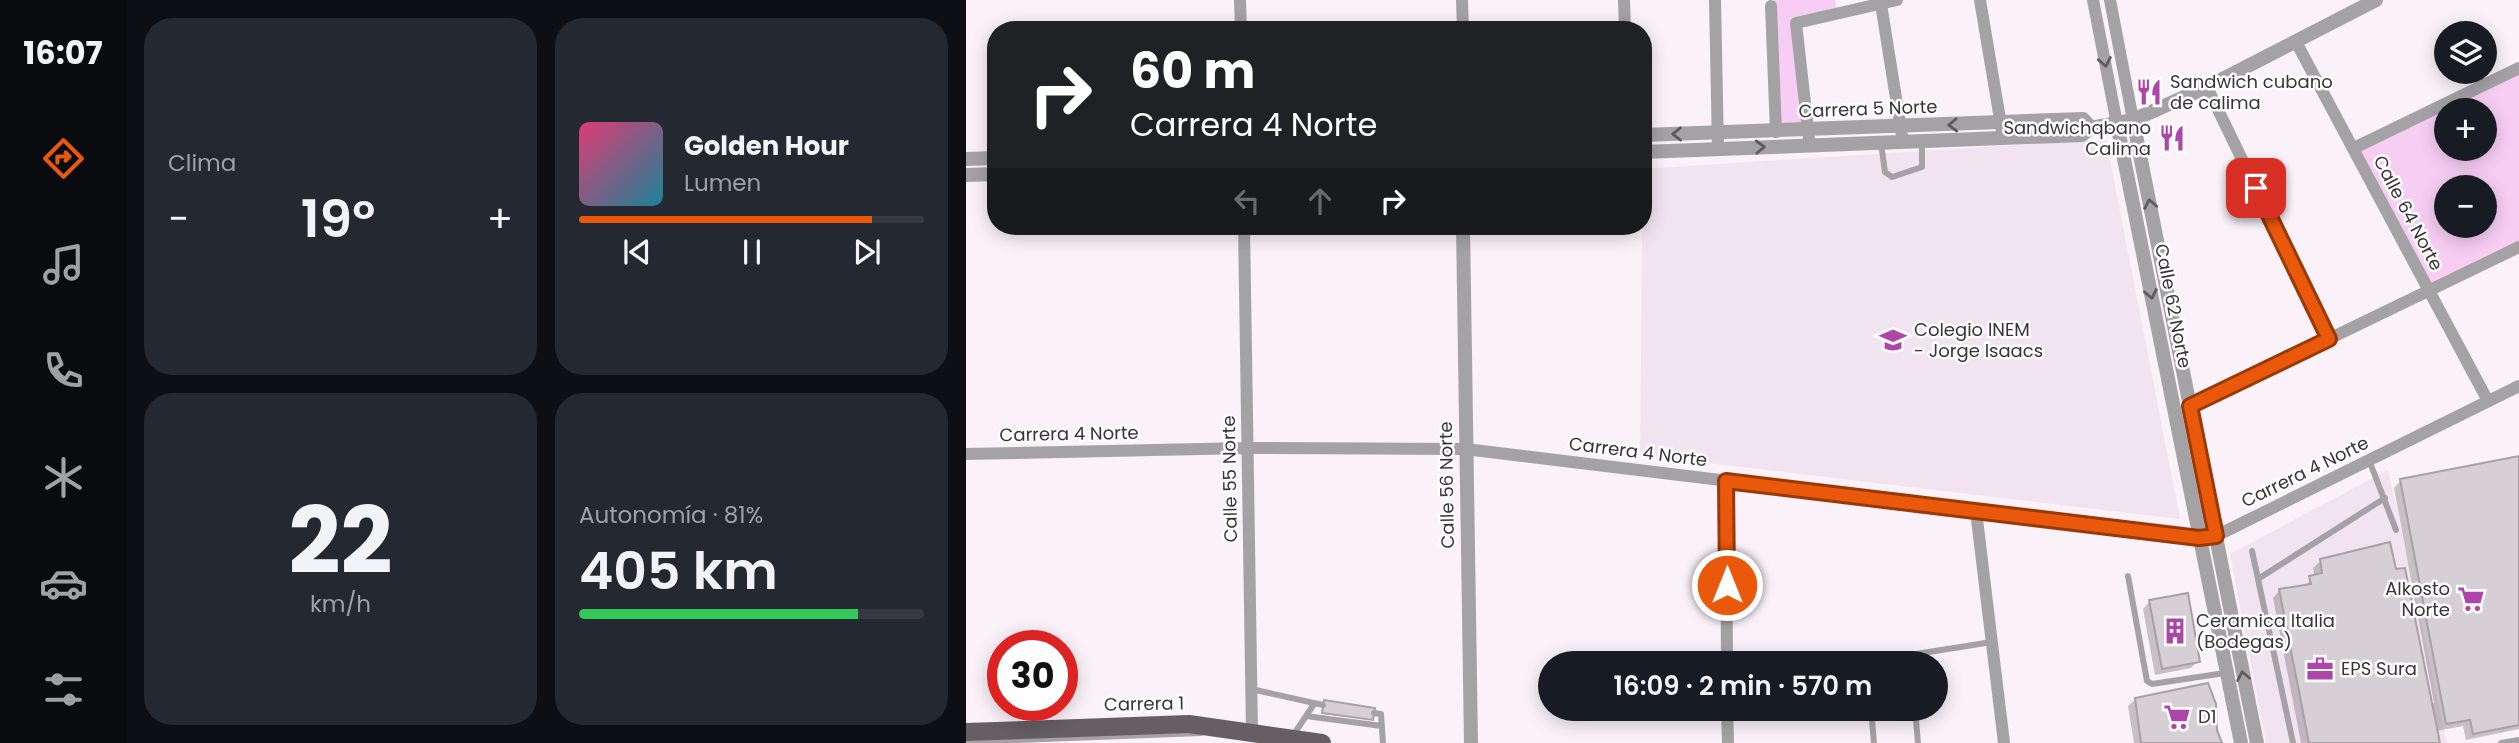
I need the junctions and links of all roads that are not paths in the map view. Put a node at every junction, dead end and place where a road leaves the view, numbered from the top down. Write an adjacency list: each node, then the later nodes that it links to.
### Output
1 (1240, 0): 12 (street)
2 (1462, 0): 13 (street)
3 (1624, 0): 14 (street)
4 (1715, 0): 27 (street)
5 (1897, 0): 9 (street)
6 (1980, 0): 19 (street)
7 (2376, 0): 15 (street, Carrera 5 Norte)
8 (2113, 1): 11 (street); 18 (street, Calle 62 Norte)
9 (1881, 4): 21 (street); 25 (street)
10 (1771, 6): 23 (street)
11 (2094, 6): 20 (street, Calle 62 Norte, one-way to 20)
12 (1241, 21)
13 (1462, 21)
14 (1625, 21)
15 (2296, 41): 17 (street, Carrera 5 Norte); 31 (street, Calle 64 Norte)
16 (2519, 68): 31 (street)
17 (2207, 87): 18 (street, Carrera 5 Norte); 41 (street)
18 (2133, 120): 20 (street, Carrera 5 Norte); 44 (street, Calle 62 Norte, one-way to 18)
19 (2001, 123): 21 (street, Carrera 5 Norte, one-way to 21); 22 (street, Carrera 5 Norte); 26 (street)
20 (2117, 124): 22 (street, Carrera 5 Norte); 54 (street, Calle 62 Norte, one-way to 54)
21 (1903, 127): 25 (street, Carrera 5 Norte); 28 (street)
22 (2091, 128): 26 (street, Carrera 5 Norte)
23 (1776, 132): 25 (street, Carrera 5 Norte); 27 (street, Carrera 5 Norte)
24 (1652, 136): 27 (street, Carrera 5 Norte, one-way to 24)
25 (1809, 138): 27 (street, Carrera 5 Norte, one-way to 25); 30 (street, Carrera 5 Norte)
26 (2004, 139): 29 (street, Carrera 5 Norte)
27 (1718, 141): 32 (street, Carrera 5 Norte)
28 (1903, 142): 29 (street, Carrera 5 Norte); 30 (street, Carrera 5 Norte)
29 (1922, 142): 30 (lane)
30 (1881, 143)
31 (2354, 148): 40 (street, Calle 64 Norte)
32 (1652, 151)
33 (987, 158): 34 (street)
34 (966, 159)
35 (987, 175): 36 (street)
36 (966, 176)
37 (1244, 235): 45 (street, Calle 55 Norte)
38 (1463, 235): 46 (street, Calle 56 Norte)
39 (2519, 247): 40 (street)
40 (2429, 290): 41 (street); 43 (street, Calle 64 Norte)
41 (2329, 339): 44 (street)
42 (2519, 386): 43 (street, Carrera 4 Norte)
43 (2488, 401): 48 (street, Carrera 4 Norte)
44 (2190, 406): 53 (street, Calle 62 Norte)
45 (1247, 448): 46 (street, Carrera 4 Norte); 47 (street, Carrera 4 Norte); 62 (street, Calle 55 Norte)
46 (1465, 449): 49 (street, Carrera 4 Norte); 78 (street, Calle 56 Norte)
47 (966, 454)
48 (2369, 460): 50 (lane); 53 (street, Carrera 4 Norte)
49 (1726, 481): 51 (street, Carrera 4 Norte); 59 (street)
50 (2385, 498): 52 (lane); 57 (lane)
51 (1976, 511): 54 (street, Carrera 4 Norte); 58 (street)
52 (2396, 530)
53 (2216, 536): 54 (street, Carrera 4 Norte); 84 (street, Calle 62 Norte, one-way to 53)
54 (2199, 538): 61 (street, Calle 62 Norte)
55 (2252, 551): 57 (lane)
56 (2127, 576): 61 (lane)
57 (2259, 579): 85 (lane)
58 (1992, 642): 60 (lane); 82 (street)
59 (1727, 651)
60 (1936, 651)
61 (2227, 672): 83 (street, Calle 62 Norte)
62 (1251, 689): 63 (lane); 72 (street, Calle 55 Norte)
63 (1314, 704): 64 (lane); 66 (lane)
64 (1324, 705)
65 (1374, 713): 70 (lane)
66 (1306, 716): 70 (lane); 73 (lane)
67 (1727, 721): 79 (street)
68 (1872, 721): 80 (lane)
69 (1916, 721): 81 (lane)
70 (1382, 726): 77 (lane)
71 (966, 732): 72 (main road, Carrera 1)
72 (1257, 737): 73 (main road, Carrera 1); 75 (lane)
73 (1291, 738): 76 (main road, Carrera 1)
74 (2516, 741): 86 (lane)
75 (966, 742)
76 (1322, 743)
77 (1383, 743)
78 (1471, 743)
79 (1728, 743)
80 (1874, 743)
81 (1918, 743)
82 (2004, 743)
83 (2241, 743)
84 (2257, 743)
85 (2293, 743)
86 (2501, 743)

